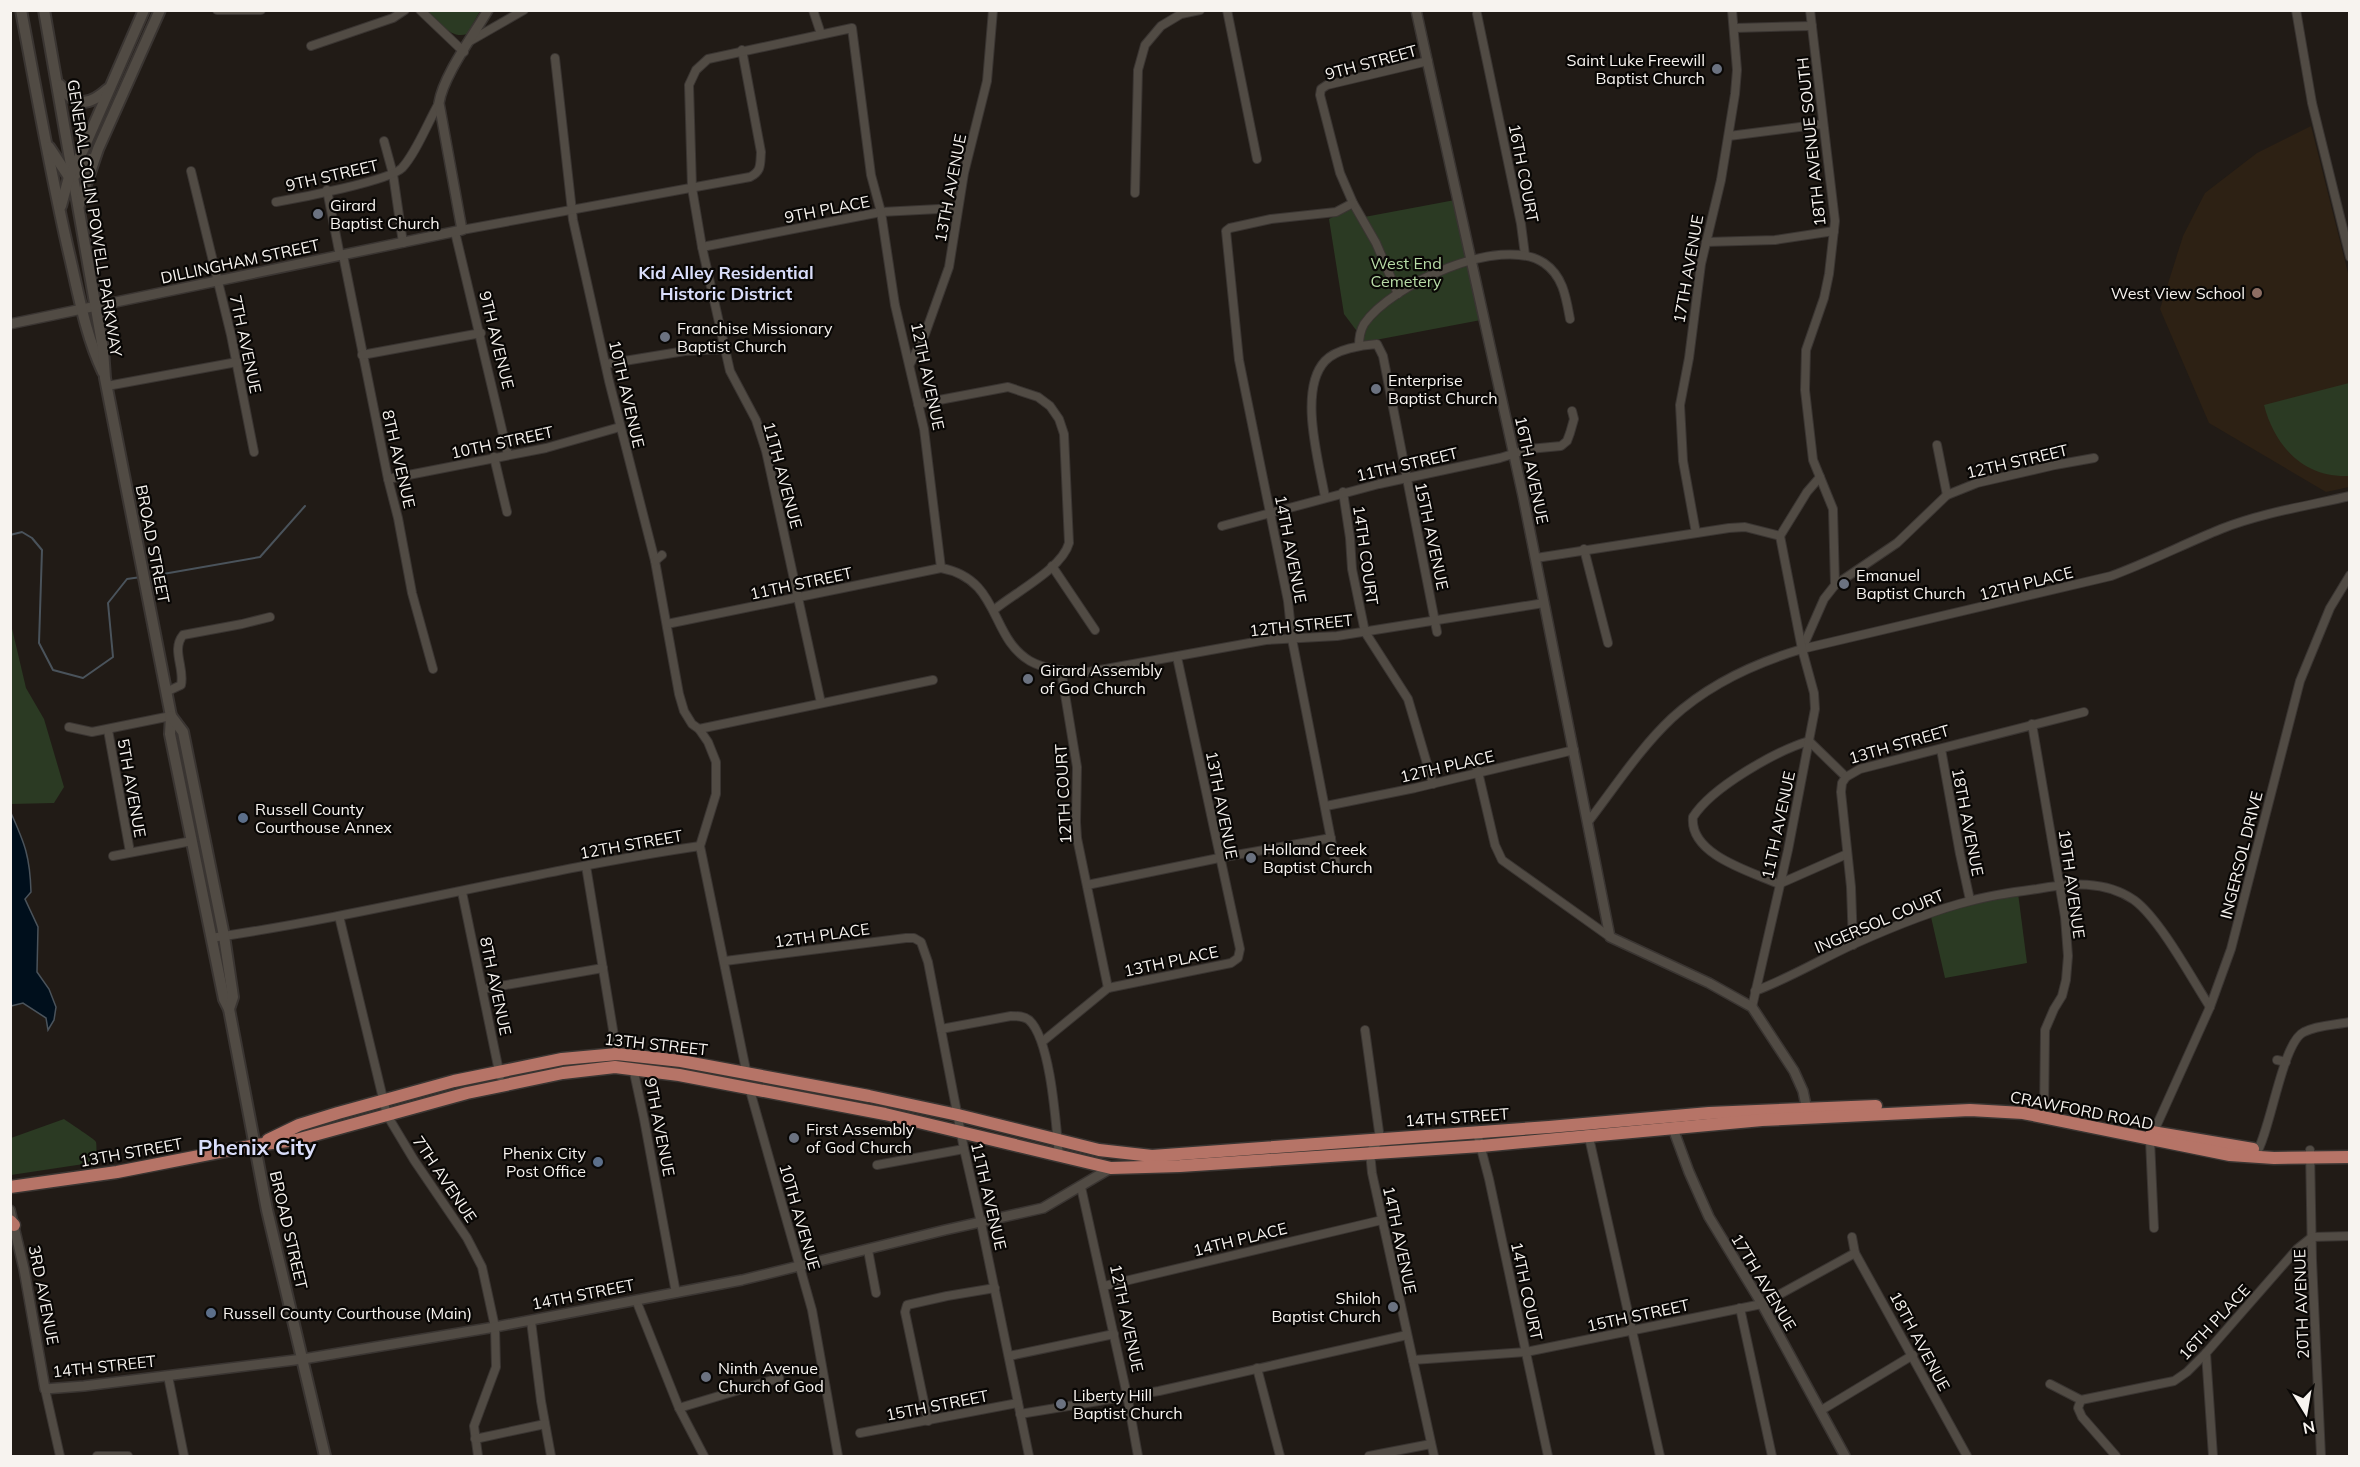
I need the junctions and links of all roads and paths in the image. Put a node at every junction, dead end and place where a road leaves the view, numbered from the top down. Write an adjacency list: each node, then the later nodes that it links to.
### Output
1 (21, 10): 36 (main road, GENERAL COLIN POWELL PARKWAY)
2 (44, 10): 29 (main road, GENERAL COLIN POWELL PARKWAY)
3 (144, 10): 30 (main road)
4 (160, 10): 31 (main road)
5 (217, 10): 6 (street)
6 (261, 10)
7 (405, 10): 24 (street)
8 (420, 10): 26 (street)
9 (488, 10): 23 (street)
10 (525, 10): 23 (street)
11 (813, 10): 22 (street)
12 (993, 10): 48 (street, 13TH AVENUE)
13 (1200, 10): 44 (street)
14 (1227, 10): 38 (street)
15 (1416, 10): 28 (street, 16TH AVENUE)
16 (1732, 10): 21 (street, 17TH AVENUE)
17 (1810, 10): 20 (street, 18TH AVENUE SOUTH)
18 (2296, 10): 54 (street)
19 (1477, 14): 59 (street, 16TH COURT)
20 (1812, 26): 21 (street); 33 (street, 18TH AVENUE SOUTH)
21 (1734, 28): 34 (street, 17TH AVENUE)
22 (821, 34): 25 (street); 51 (street, 12TH AVENUE)
23 (470, 41): 26 (street)
24 (311, 46)
25 (742, 50): 42 (street); 42 (street, DILLINGHAM STREET)
26 (464, 52): 32 (street)
27 (555, 58): 49 (street, 10TH AVENUE)
28 (1428, 61): 46 (street, 9TH STREET); 61 (street, 16TH AVENUE)
29 (58, 83): 30 (main road); 41 (main road, GENERAL COLIN POWELL PARKWAY)
30 (112, 83): 31 (main road); 41 (main road)
31 (127, 84): 37 (main road)
32 (438, 103): 40 (street); 52 (street, 9TH AVENUE)
33 (1823, 124): 34 (street); 53 (street, 18TH AVENUE SOUTH)
34 (1729, 136): 55 (street, 17TH AVENUE)
35 (384, 141): 40 (street)
36 (47, 144): 41 (main road); 50 (main road, GENERAL COLIN POWELL PARKWAY)
37 (98, 149): 41 (main road); 47 (main road)
38 (1257, 159)
39 (191, 171): 62 (street, 7TH AVENUE)
40 (393, 174): 43 (street, 9TH STREET); 56 (street)
41 (72, 175): 47 (main road, GENERAL COLIN POWELL PARKWAY); 50 (main road)
42 (692, 188): 49 (street, DILLINGHAM STREET); 57 (street, 11TH AVENUE)
43 (327, 190): 45 (street, 9TH STREET); 58 (street, 8TH AVENUE)
44 (1135, 193)
45 (276, 202)
46 (1353, 203): 63 (street); 93 (street, 14TH AVENUE)
47 (78, 208): 64 (main road, GENERAL COLIN POWELL PARKWAY)
48 (958, 208): 51 (street, 9TH PLACE); 74 (street, 13TH AVENUE)
49 (573, 211): 52 (street, DILLINGHAM STREET); 73 (street, 10TH AVENUE)
50 (60, 212): 65 (main road, GENERAL COLIN POWELL PARKWAY)
51 (881, 212): 57 (street, 9TH PLACE); 74 (street, 12TH AVENUE)
52 (459, 231): 56 (street, DILLINGHAM STREET); 68 (street, 9TH AVENUE)
53 (1834, 231): 55 (street); 85 (street, 18TH AVENUE SOUTH)
54 (2346, 232): 60 (street)
55 (1706, 242): 95 (street, 17TH AVENUE)
56 (402, 243): 58 (street, DILLINGHAM STREET)
57 (702, 247): 70 (street, 11TH AVENUE)
58 (342, 255): 62 (street, DILLINGHAM STREET); 71 (street, 8TH AVENUE)
59 (1525, 255): 61 (street); 66 (street)
60 (2349, 257)
61 (1472, 261): 63 (street); 81 (street, 16TH AVENUE)
62 (219, 280): 64 (street, DILLINGHAM STREET); 72 (street, 7TH AVENUE)
63 (1398, 294): 69 (street)
64 (96, 307): 65 (street, DILLINGHAM STREET); 75 (main road, GENERAL COLIN POWELL PARKWAY)
65 (82, 310): 67 (street, DILLINGHAM STREET); 75 (main road, GENERAL COLIN POWELL PARKWAY)
66 (1570, 319)
67 (10, 324)
68 (481, 333): 71 (street); 82 (street, 9TH AVENUE)
69 (1359, 346): 86 (street, 15TH AVENUE); 91 (street)
70 (725, 349): 73 (street); 105 (street, 11TH AVENUE)
71 (362, 355): 87 (street, 8TH AVENUE)
72 (237, 362): 75 (street); 80 (street, 7TH AVENUE)
73 (606, 364): 78 (street, 10TH AVENUE)
74 (910, 364): 76 (street, 12TH AVENUE)
75 (106, 382): 121 (main road, BROAD STREET)
76 (918, 404): 101 (street); 102 (street, 12TH AVENUE)
77 (1572, 411): 81 (street, 11TH STREET)
78 (620, 427): 82 (street, 10TH STREET); 100 (street, 10TH AVENUE)
79 (1937, 445): 89 (street)
80 (254, 452)
81 (1514, 454): 86 (street, 11TH STREET); 99 (street, 16TH AVENUE)
82 (508, 455): 83 (street, 10TH STREET)
83 (494, 457): 87 (street, 10TH STREET); 92 (street)
84 (2094, 458): 89 (street, 12TH STREET)
85 (1820, 477): 96 (street); 104 (street, 18TH AVENUE SOUTH)
86 (1406, 478): 88 (street, 11TH STREET); 109 (street, 15TH AVENUE)
87 (388, 479): 118 (street, 8TH AVENUE)
88 (1343, 492): 91 (street, 11TH STREET); 112 (street, 14TH COURT)
89 (1947, 495): 104 (street)
90 (2349, 496): 116 (street, 12TH PLACE)
91 (1324, 497): 93 (street, 11TH STREET)
92 (507, 512)
93 (1270, 513): 94 (street, 11TH STREET); 114 (street, 14TH AVENUE)
94 (1222, 526)
95 (1696, 533): 96 (street); 97 (street)
96 (1780, 536): 116 (street)
97 (1584, 549): 99 (street); 115 (street)
98 (662, 555): 100 (street)
99 (1536, 558): 106 (street, 16TH AVENUE)
100 (655, 561): 110 (street, 10TH AVENUE)
101 (1052, 566): 107 (street); 111 (street)
102 (941, 568): 105 (street, 11TH STREET); 107 (street)
103 (2349, 575): 165 (street, INGERSOL DRIVE)
104 (1835, 585): 116 (street)
105 (799, 597): 110 (street, 11TH STREET); 122 (street, 11TH AVENUE)
106 (1544, 603): 109 (street, 12TH STREET); 131 (street, 16TH AVENUE)
107 (994, 610): 119 (street)
108 (270, 617): 121 (street)
109 (1436, 622): 112 (street, 12TH STREET); 113 (street)
110 (667, 624): 127 (street, 10TH AVENUE)
111 (1095, 630)
112 (1365, 632): 114 (street, 12TH STREET); 135 (street, 14TH COURT)
113 (1437, 632)
114 (1292, 639): 117 (street, 12TH STREET); 136 (street, 14TH AVENUE)
115 (1608, 644)
116 (1802, 650): 129 (street, 11TH AVENUE); 137 (street, 12TH PLACE)
117 (1177, 657): 119 (street, 12TH STREET); 144 (street, 13TH AVENUE)
118 (433, 669)
119 (1061, 670): 148 (street, 12TH COURT)
120 (933, 680): 122 (street)
121 (166, 692): 124 (main road, BROAD STREET)
122 (821, 703): 127 (street)
123 (2084, 712): 125 (street, 13TH STREET)
124 (171, 716): 128 (street); 139 (main road, BROAD STREET); 153 (main road, BROAD STREET)
125 (2032, 724): 130 (street, 13TH STREET); 149 (street, 19TH AVENUE)
126 (69, 727): 128 (street)
127 (699, 729): 140 (street, 12TH STREET)
128 (108, 730): 141 (street, 5TH AVENUE)
129 (1809, 741): 134 (street, 13TH STREET); 147 (street, 11TH AVENUE); 147 (street)
130 (1941, 749): 134 (street, 13TH STREET); 151 (street, 18TH AVENUE)
131 (1574, 750): 133 (street, 12TH PLACE); 137 (street, 16TH AVENUE)
132 (1475, 759): 133 (street)
133 (1477, 774): 135 (street, 12TH PLACE); 155 (street)
134 (1846, 777): 142 (street)
135 (1433, 784): 136 (street, 12TH PLACE)
136 (1326, 806): 138 (street, 14TH AVENUE)
137 (1588, 822): 155 (street, 16TH AVENUE)
138 (1331, 838): 144 (street); 146 (street, 14TH AVENUE)
139 (192, 842): 141 (street); 154 (main road, BROAD STREET)
140 (700, 846): 145 (street, 12TH STREET); 159 (street, 10TH AVENUE)
141 (130, 852): 143 (street)
142 (1847, 854): 147 (street); 157 (street)
143 (113, 856)
144 (1219, 858): 148 (street); 158 (street, 13TH AVENUE)
145 (586, 866): 150 (street, 12TH STREET); 160 (street)
146 (1337, 870)
147 (1779, 884): 163 (street, 11TH AVENUE)
148 (1087, 885): 161 (street, 12TH COURT)
149 (2059, 885): 151 (street, INGERSOL COURT); 165 (street, INGERSOL COURT); 179 (street, 19TH AVENUE)
150 (462, 892): 152 (street, 12TH STREET); 162 (street, 8TH AVENUE)
151 (1970, 900): 157 (street, INGERSOL COURT)
152 (339, 916): 153 (street, 12TH STREET); 177 (street, 7TH AVENUE)
153 (224, 936): 154 (street, 12TH STREET); 166 (main road, BROAD STREET)
154 (211, 938): 166 (main road, BROAD STREET)
155 (1610, 938): 164 (street)
156 (921, 942): 159 (street, 12TH PLACE); 168 (street, 11TH AVENUE)
157 (1853, 945): 163 (street, INGERSOL COURT)
158 (1238, 958): 161 (street, 13TH PLACE)
159 (725, 961): 174 (street, 10TH AVENUE)
160 (603, 968): 162 (street); 171 (street)
161 (1108, 988): 170 (street)
162 (483, 989): 173 (street, 8TH AVENUE)
163 (1755, 991): 164 (street, 11TH AVENUE)
164 (1752, 1007): 178 (street)
165 (2210, 1007): 186 (street, INGERSOL DRIVE)
166 (229, 1009): 189 (main road, BROAD STREET)
167 (2349, 1022): 194 (street)
168 (941, 1029): 170 (street); 181 (street, 11TH AVENUE)
169 (1365, 1030): 188 (street)
170 (1042, 1042): 187 (street)
171 (617, 1054): 172 (street, 9TH AVENUE); 173 (main road, 13TH STREET); 174 (main road, 13TH STREET)
172 (634, 1069): 175 (main road, 13TH STREET); 176 (main road, 13TH STREET); 216 (street, 9TH AVENUE)
173 (500, 1071): 175 (street, 8TH AVENUE); 177 (main road, 13TH STREET)
174 (746, 1073): 176 (street, 10TH AVENUE); 181 (main road, 13TH STREET)
175 (502, 1085): 180 (main road, 13TH STREET)
176 (749, 1089): 184 (main road, 13TH STREET); 213 (street, 10TH AVENUE)
177 (384, 1099): 180 (street, 7TH AVENUE); 189 (main road, 13TH STREET)
178 (1808, 1113): 179 (main road, CRAWFORD ROAD); 182 (main road, 14TH STREET)
179 (2044, 1113): 186 (main road, CRAWFORD ROAD)
180 (387, 1115): 189 (main road, 13TH STREET); 222 (street, 7TH AVENUE)
181 (958, 1115): 184 (street, 11TH AVENUE); 187 (main road, 13TH STREET)
182 (1676, 1122): 183 (main road, 14TH STREET); 219 (street, 17TH AVENUE)
183 (1588, 1130): 185 (main road, 14TH STREET); 190 (main road, 14TH STREET); 223 (street)
184 (960, 1131): 191 (street, 11TH AVENUE); 196 (main road, 13TH STREET)
185 (1477, 1132): 188 (main road, 14TH STREET); 190 (street, 14TH COURT)
186 (2152, 1136): 194 (main road, CRAWFORD ROAD); 207 (street)
187 (1057, 1139): 196 (street); 197 (main road)
188 (1380, 1139): 193 (street); 197 (main road, 14TH STREET)
189 (256, 1145): 201 (main road, 13TH STREET); 230 (main road, BROAD STREET)
190 (1480, 1146): 193 (main road, 14TH STREET); 226 (street, 14TH COURT)
191 (964, 1149): 199 (street); 206 (street, 11TH AVENUE)
192 (2349, 1149): 195 (main road, CRAWFORD ROAD)
193 (1370, 1152): 200 (main road, 14TH STREET); 204 (street, 14TH AVENUE)
194 (2256, 1154): 195 (main road, CRAWFORD ROAD)
195 (2310, 1154): 198 (main road, CRAWFORD ROAD); 210 (street, 20TH AVENUE)
196 (1059, 1156): 200 (main road)
197 (1138, 1156): 200 (street, 14TH STREET)
198 (2349, 1157)
199 (877, 1165)
200 (1111, 1168): 202 (street, 14TH STREET)
201 (10, 1187)
202 (1081, 1187): 206 (street, 14TH STREET); 214 (street, 12TH AVENUE)
203 (10, 1210): 205 (street, 3RD AVENUE)
204 (1382, 1220): 214 (street, 14TH PLACE); 225 (street, 14TH AVENUE)
205 (12, 1223): 236 (street, 3RD AVENUE)
206 (981, 1223): 211 (street, 14TH STREET); 215 (street, 11TH AVENUE)
207 (2154, 1228)
208 (2349, 1236): 210 (street)
209 (1852, 1237): 212 (street, 18TH AVENUE)
210 (2312, 1238): 227 (street, 16TH PLACE); 269 (street, 20TH AVENUE)
211 (868, 1250): 213 (street, 14TH STREET); 217 (street)
212 (1856, 1253): 219 (street, 15TH STREET); 228 (street, 18TH AVENUE)
213 (800, 1265): 216 (street, 14TH STREET); 256 (street, 10TH AVENUE)
214 (1104, 1286): 224 (street, 12TH AVENUE)
215 (995, 1288): 229 (street, 11TH AVENUE); 243 (street)
216 (676, 1293): 218 (street, 14TH STREET)
217 (876, 1293)
218 (636, 1300): 221 (street, 14TH STREET); 240 (street)
219 (1762, 1304): 220 (street, 15TH STREET); 241 (street, 17TH AVENUE)
220 (1740, 1308): 223 (street, 15TH STREET); 264 (street)
221 (531, 1321): 222 (street, 14TH STREET); 244 (street)
222 (495, 1328): 230 (street, 14TH STREET); 246 (street, 7TH AVENUE)
223 (1632, 1330): 226 (street, 15TH STREET); 263 (street)
224 (1114, 1334): 229 (street); 237 (street, 12TH AVENUE)
225 (1407, 1335): 231 (street, 14TH AVENUE); 232 (street)
226 (1526, 1352): 231 (street, 15TH STREET); 262 (street, 14TH COURT)
227 (2206, 1353): 238 (street, 16TH PLACE); 268 (street)
228 (1912, 1355): 241 (street); 266 (street, 18TH AVENUE)
229 (1009, 1356): 239 (street, 11TH AVENUE)
230 (303, 1359): 233 (street, 14TH STREET); 252 (main road, BROAD STREET)
231 (1413, 1360): 247 (street, 14TH AVENUE)
232 (1257, 1368): 237 (street); 259 (street)
233 (168, 1376): 236 (street, 14TH STREET); 251 (street)
234 (779, 1378): 240 (street)
235 (2050, 1384): 238 (street)
236 (45, 1389): 248 (street, 3RD AVENUE)
237 (1127, 1395): 242 (street); 258 (street, 12TH AVENUE)
238 (2081, 1400): 267 (street)
239 (1018, 1403): 242 (street, 11TH AVENUE); 243 (street, 15TH STREET)
240 (679, 1408): 255 (street)
241 (1820, 1412): 265 (street, 17TH AVENUE)
242 (1020, 1414): 257 (street, 11TH AVENUE)
243 (928, 1421): 245 (street, 15TH STREET)
244 (545, 1424): 246 (street); 254 (street)
245 (860, 1433)
246 (475, 1439): 253 (street, 7TH AVENUE)
247 (1431, 1444): 260 (street); 261 (street, 14TH AVENUE)
248 (60, 1456)
249 (97, 1456): 250 (street)
250 (128, 1456)
251 (184, 1456)
252 (325, 1456)
253 (478, 1456)
254 (551, 1456)
255 (704, 1456)
256 (838, 1456)
257 (1029, 1456)
258 (1138, 1456)
259 (1280, 1456)
260 (1369, 1456)
261 (1434, 1456)
262 (1548, 1456)
263 (1660, 1456)
264 (1772, 1456)
265 (1845, 1456)
266 (1967, 1456)
267 (2116, 1456)
268 (2213, 1456)
269 (2321, 1456)

